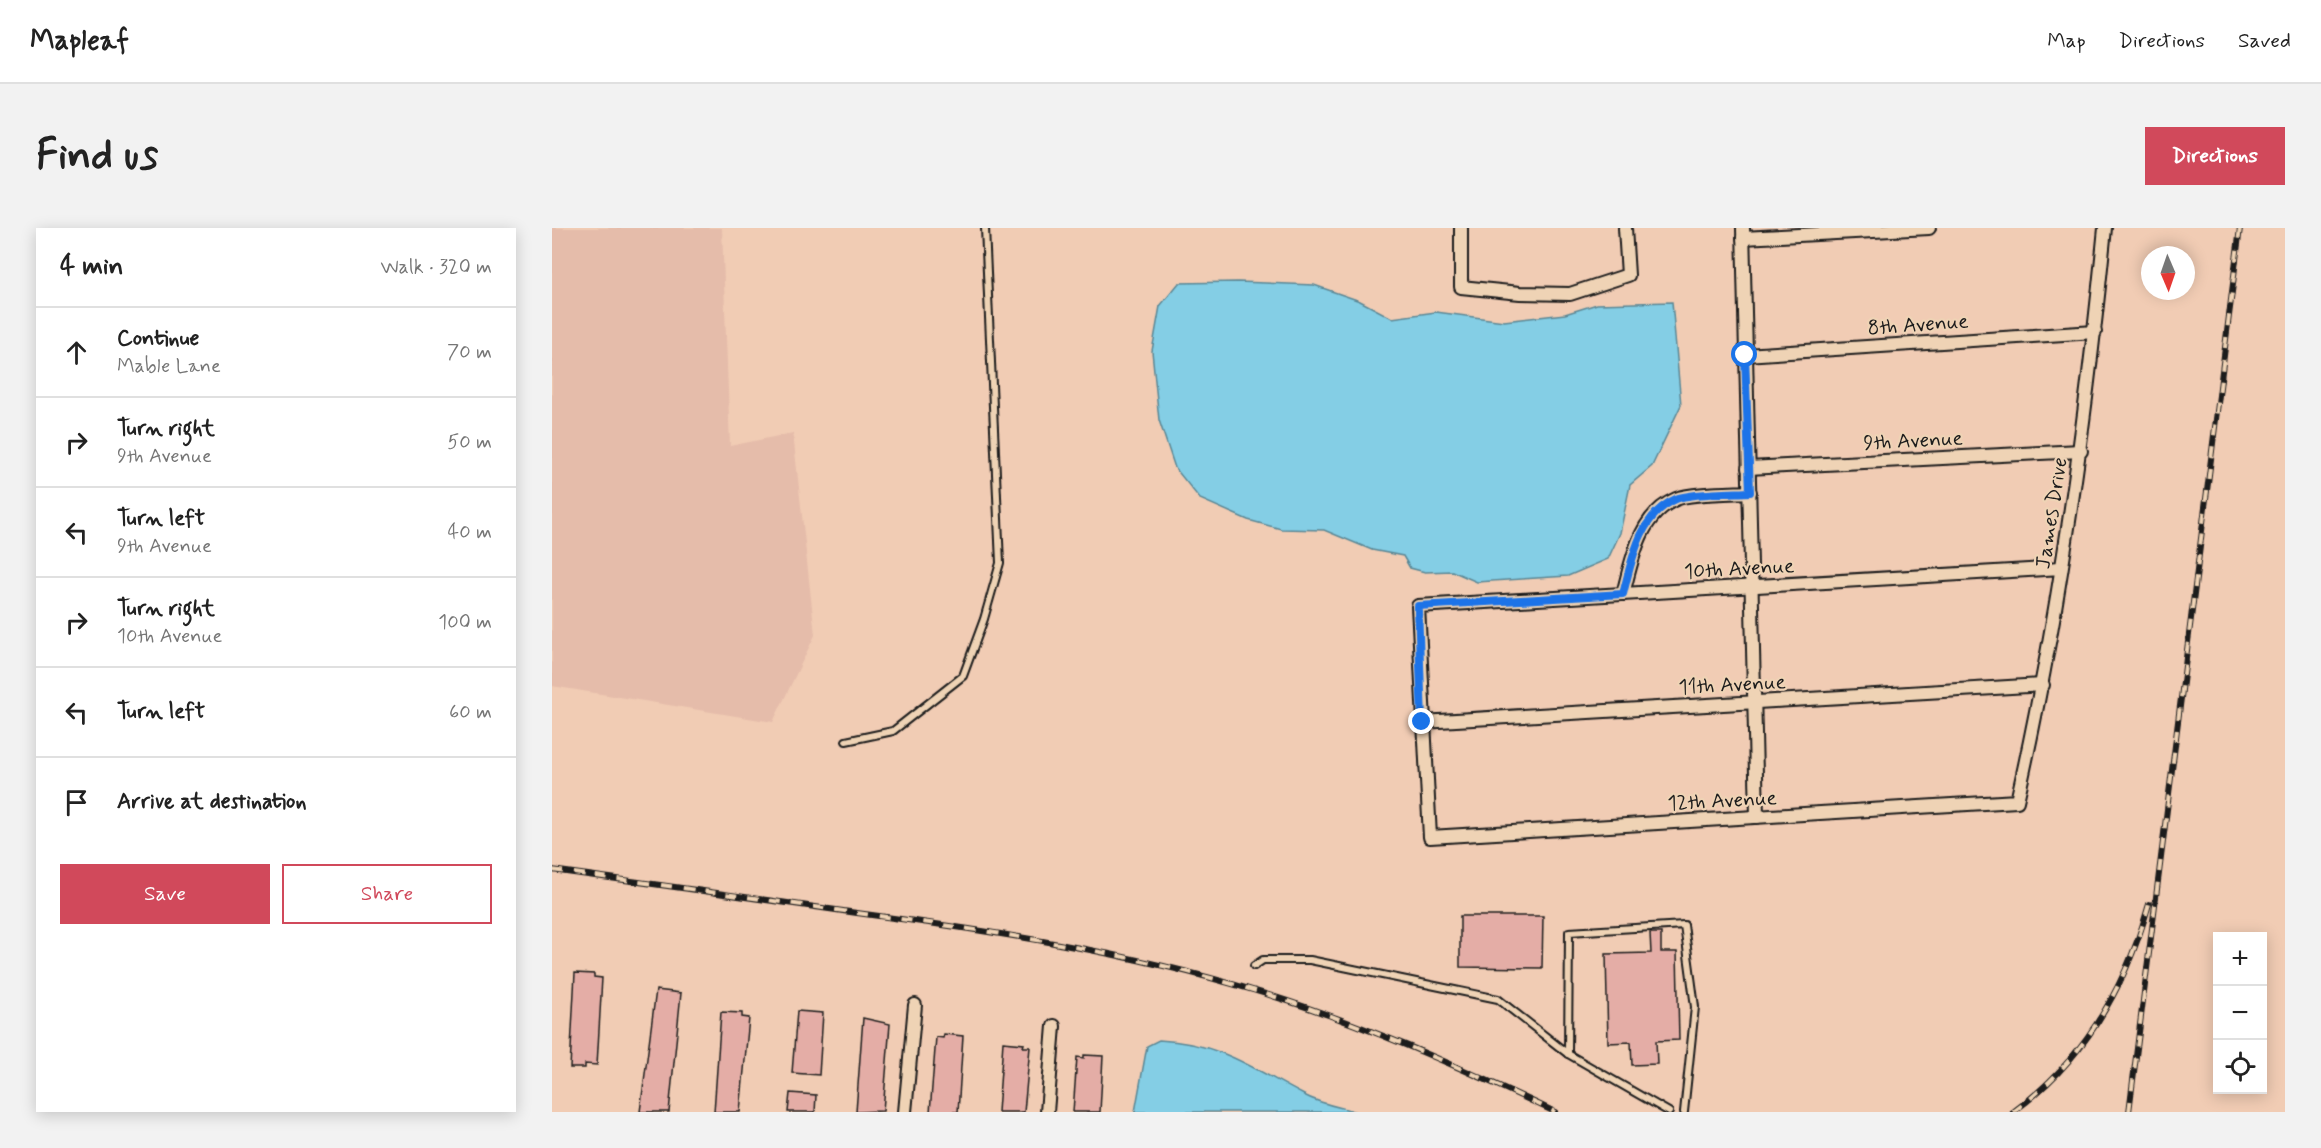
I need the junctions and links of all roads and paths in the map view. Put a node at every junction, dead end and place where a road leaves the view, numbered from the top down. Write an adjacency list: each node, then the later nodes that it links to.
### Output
1 (985, 228): 18 (lane)
2 (1461, 228): 3 (street)
3 (1625, 228)
4 (1929, 228): 6 (street)
5 (2105, 228): 7 (street, James Drive)
6 (1743, 233): 8 (street)
7 (2094, 332): 8 (street, 8th Avenue); 9 (street, James Drive)
8 (1745, 355): 10 (street)
9 (2081, 451): 10 (street, 9th Avenue); 12 (street, James Drive)
10 (1748, 468): 11 (street)
11 (1750, 492): 13 (street); 14 (street)
12 (2061, 568): 13 (street, 10th Avenue); 15 (street, James Drive)
13 (1751, 587): 14 (street, 10th Avenue); 16 (street)
14 (1623, 594): 17 (street, 10th Avenue)
15 (2043, 686): 16 (street, 11th Avenue); 19 (street, James Drive)
16 (1752, 702): 17 (street, 11th Avenue); 20 (street)
17 (1422, 722): 20 (street, 12th Avenue)
18 (846, 741)
19 (2017, 801): 20 (street, 12th Avenue)
20 (1757, 817)
21 (1254, 966): 24 (lane)
22 (915, 1005): 25 (street)
23 (1054, 1026): 26 (street)
24 (1568, 1054): 27 (lane); 28 (lane)
25 (904, 1112)
26 (1047, 1112)
27 (1669, 1112)
28 (1684, 1112)

